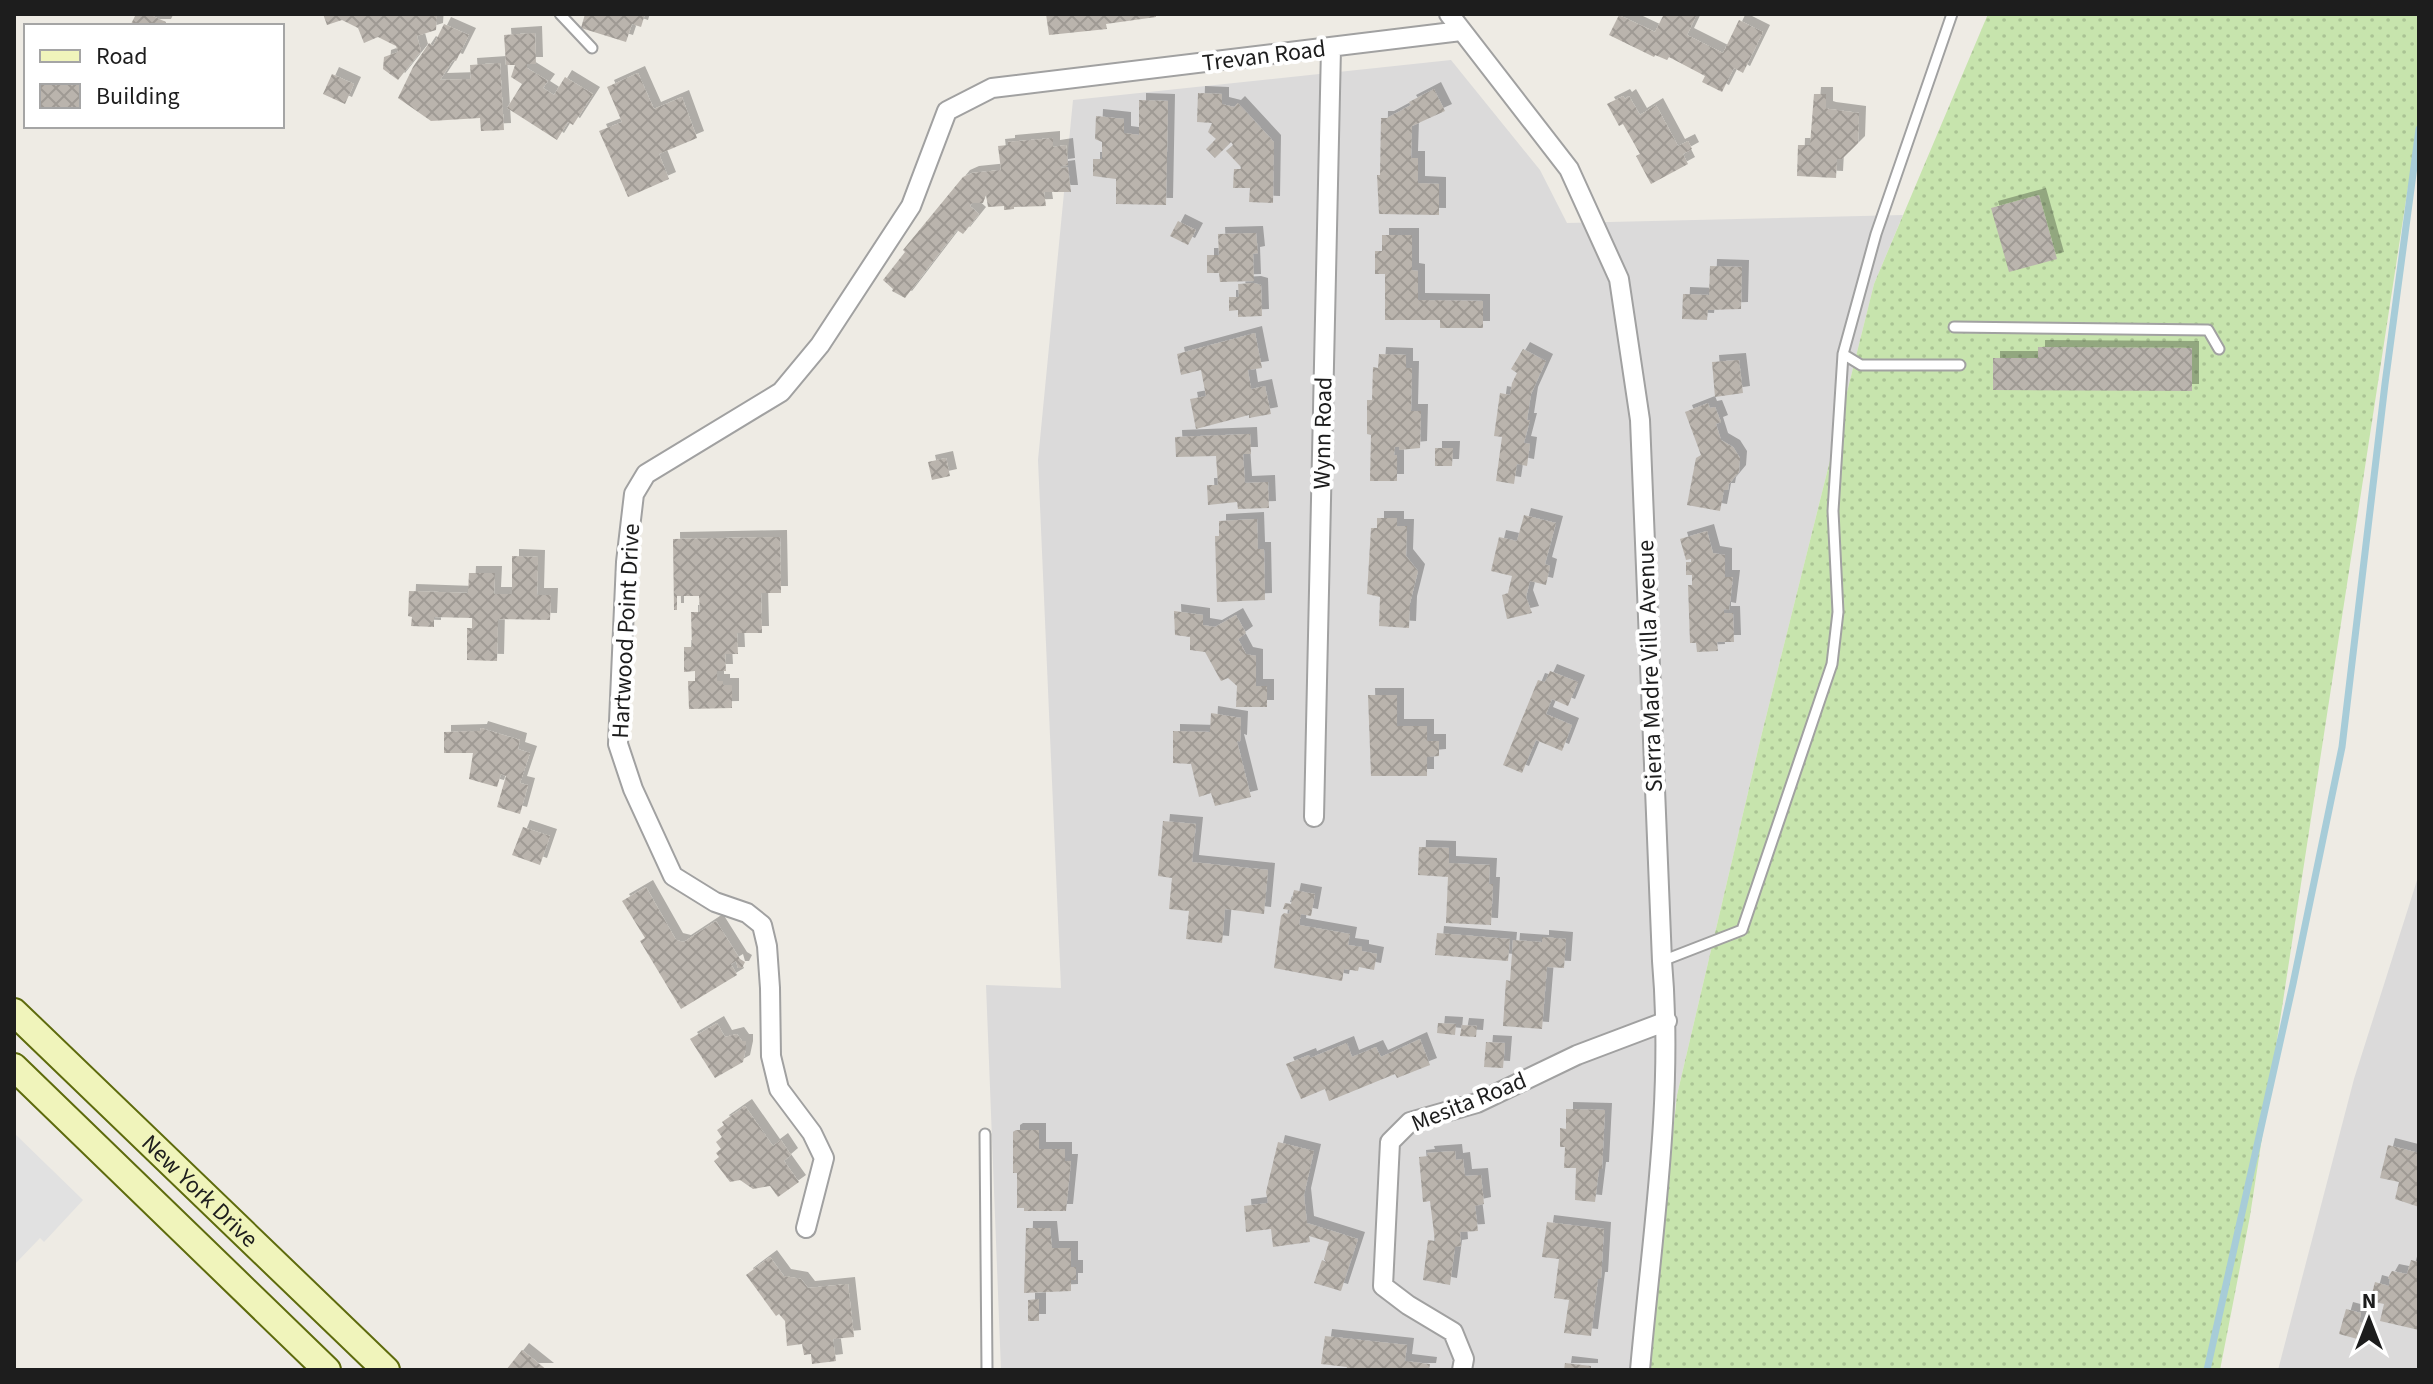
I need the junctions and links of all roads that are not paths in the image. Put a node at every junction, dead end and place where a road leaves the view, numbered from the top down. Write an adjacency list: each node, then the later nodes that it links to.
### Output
1 (560, 14): 5 (lane)
2 (1449, 14): 4 (street, Sierra Madre Villa Avenue)
3 (1952, 14): 10 (lane)
4 (1461, 31): 6 (street, Trevan Road); 13 (street, Sierra Madre Villa Avenue)
5 (592, 48)
6 (1331, 48): 7 (street, Trevan Road); 12 (street, Wynn Road)
7 (1067, 78): 20 (street, Hartwood Point Drive)
8 (1954, 327): 9 (lane)
9 (2219, 349)
10 (1843, 354): 11 (lane); 13 (lane)
11 (1960, 365)
12 (1314, 817)
13 (1662, 961): 15 (street, Sierra Madre Villa Avenue)
14 (14, 1012): 18 (main road, New York Drive)
15 (1667, 1021): 24 (street, Mesita Road); 25 (street, Sierra Madre Villa Avenue)
16 (14, 1067): 19 (main road, New York Drive)
17 (985, 1134): 23 (lane)
18 (161, 1154): 19 (main road); 22 (main road, New York Drive)
19 (133, 1183): 21 (main road, New York Drive)
20 (806, 1228)
21 (327, 1370)
22 (386, 1370)
23 (987, 1370)
24 (1462, 1370)
25 (1640, 1370)

